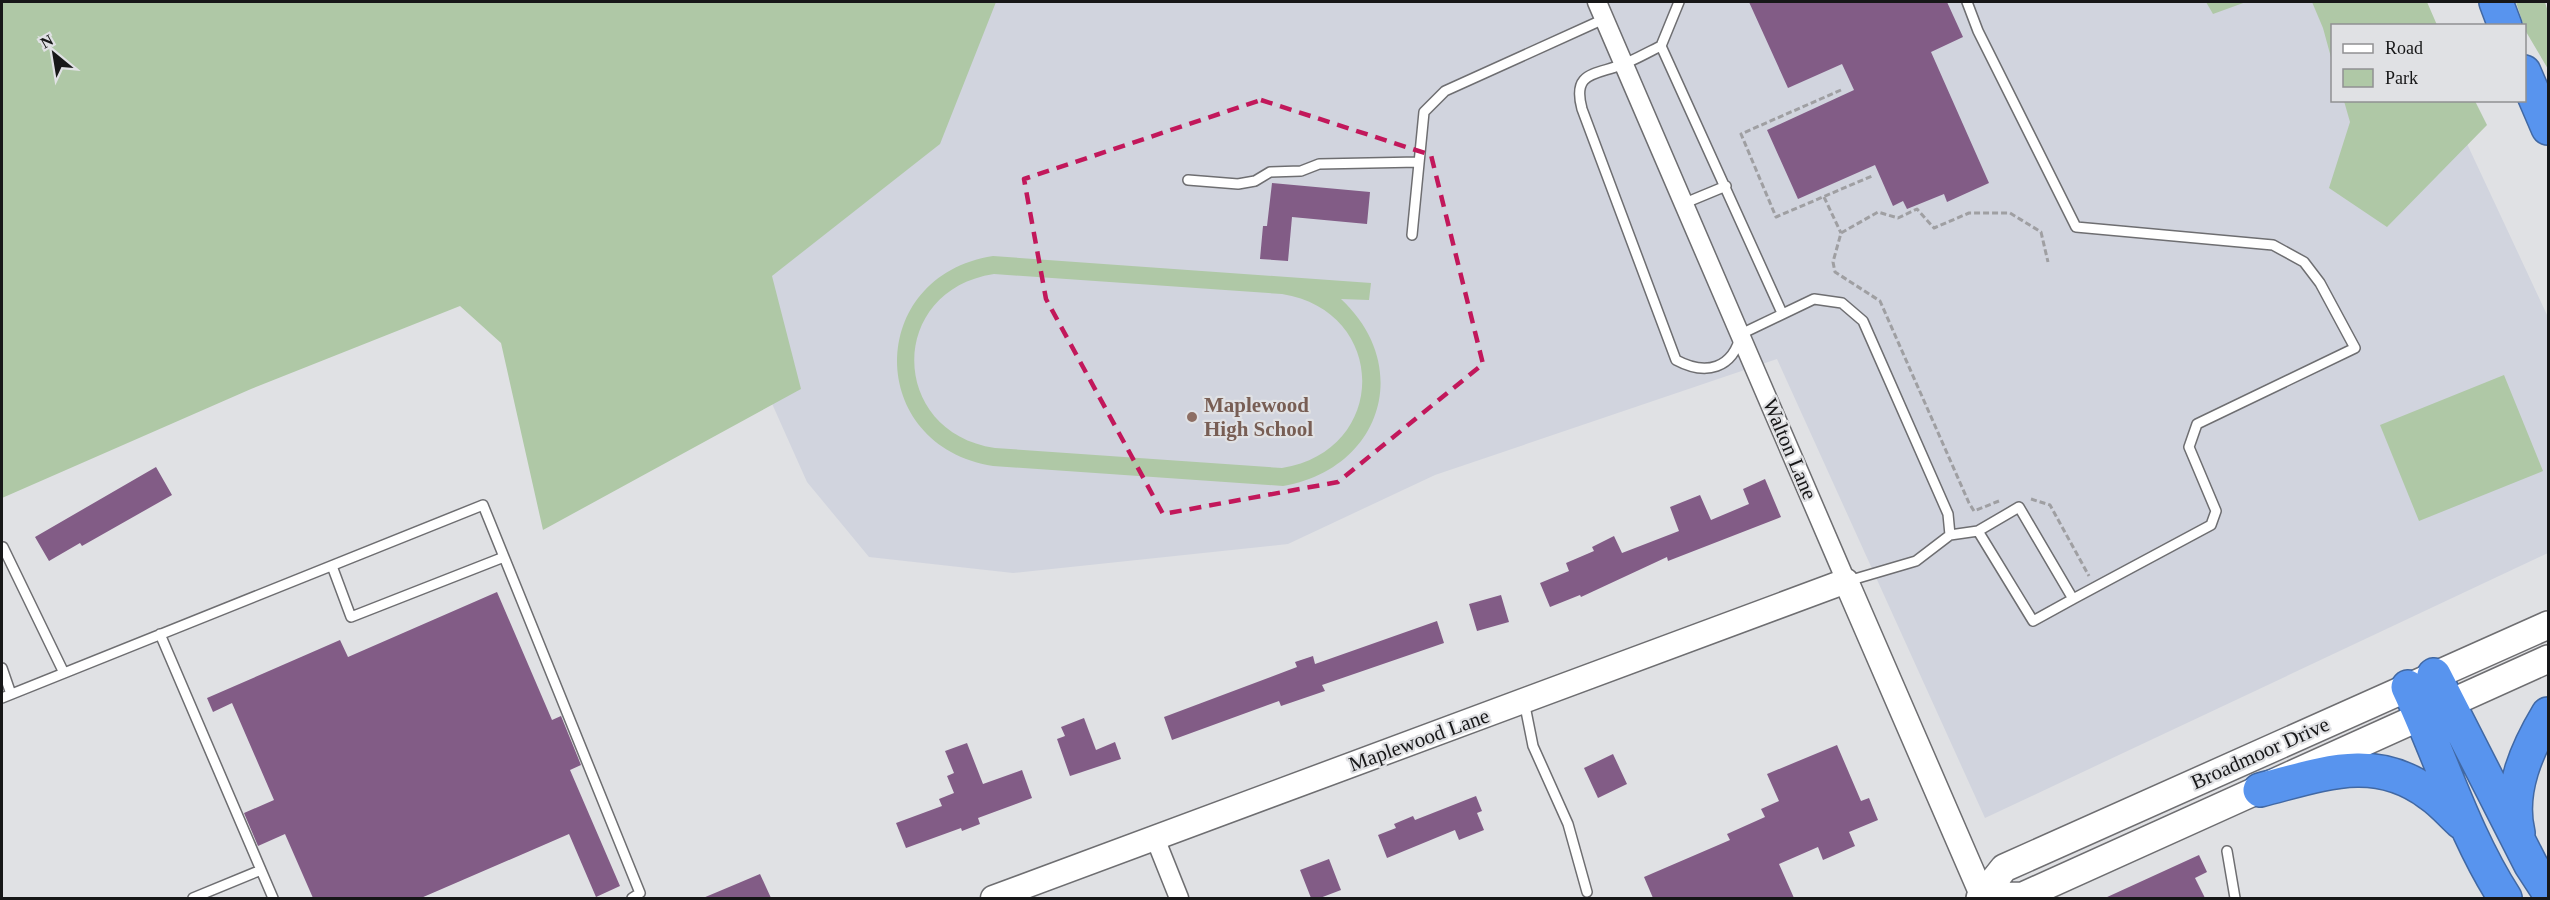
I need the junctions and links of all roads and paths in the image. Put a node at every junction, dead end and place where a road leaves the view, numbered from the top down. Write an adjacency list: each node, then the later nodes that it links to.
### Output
1 (1597, 2): 5 (street, Walton Lane)
2 (1679, 2): 7 (lane)
3 (1966, 2): 32 (lane)
4 (2496, 2): 6 (highway)
5 (1604, 19): 8 (street, Walton Lane); 12 (lane)
6 (2504, 24)
7 (1661, 46): 8 (lane); 15 (lane)
8 (1622, 65): 17 (street, Walton Lane); 22 (lane)
9 (2526, 76): 11 (highway)
10 (1841, 90): 16 (path)
11 (2546, 114)
12 (1419, 162): 14 (lane); 19 (lane)
13 (1872, 176): 16 (path)
14 (1188, 180)
15 (1726, 186): 17 (lane); 21 (lane)
16 (1824, 197): 18 (path)
17 (1684, 203): 22 (street, Walton Lane)
18 (1841, 233): 20 (path); 24 (path)
19 (1412, 235)
20 (2048, 262)
21 (1782, 313): 22 (lane); 26 (lane)
22 (1741, 334): 31 (street, Walton Lane)
23 (2024, 497): 30 (path)
24 (2005, 498)
25 (1978, 531): 26 (lane); 32 (lane); 32 (lane)
26 (1950, 535): 31 (lane)
27 (3, 548): 37 (lane)
28 (504, 556): 29 (lane); 29 (lane); 52 (lane)
29 (332, 566): 34 (lane)
30 (2095, 576)
31 (1846, 581): 40 (street, Maplewood Lane); 55 (street, Walton Lane)
32 (2073, 599)
33 (2548, 625): 39 (main road, Broadmoor Drive)
34 (160, 634): 37 (lane); 47 (lane)
35 (2548, 659): 39 (main road, Broadmoor Drive)
36 (2, 668): 38 (lane)
37 (64, 673): 38 (lane)
38 (6, 696)
39 (2428, 696): 42 (main road, Broadmoor Drive); 43 (highway); 45 (highway); 55 (main road, Broadmoor Drive)
40 (1524, 701): 44 (street, Maplewood Lane); 49 (lane)
41 (2548, 714): 45 (highway)
42 (2260, 790): 43 (highway); 55 (main road, Broadmoor Drive)
43 (2468, 828): 57 (highway)
44 (1155, 838): 53 (street, Maplewood Lane); 54 (street)
45 (2521, 843): 48 (highway)
46 (2227, 851): 56 (lane)
47 (261, 870): 50 (lane); 51 (lane)
48 (2548, 891)
49 (1587, 892)
50 (193, 898)
51 (273, 898)
52 (632, 898)
53 (993, 898)
54 (1179, 898)
55 (1982, 898)
56 (2235, 898)
57 (2505, 898)

